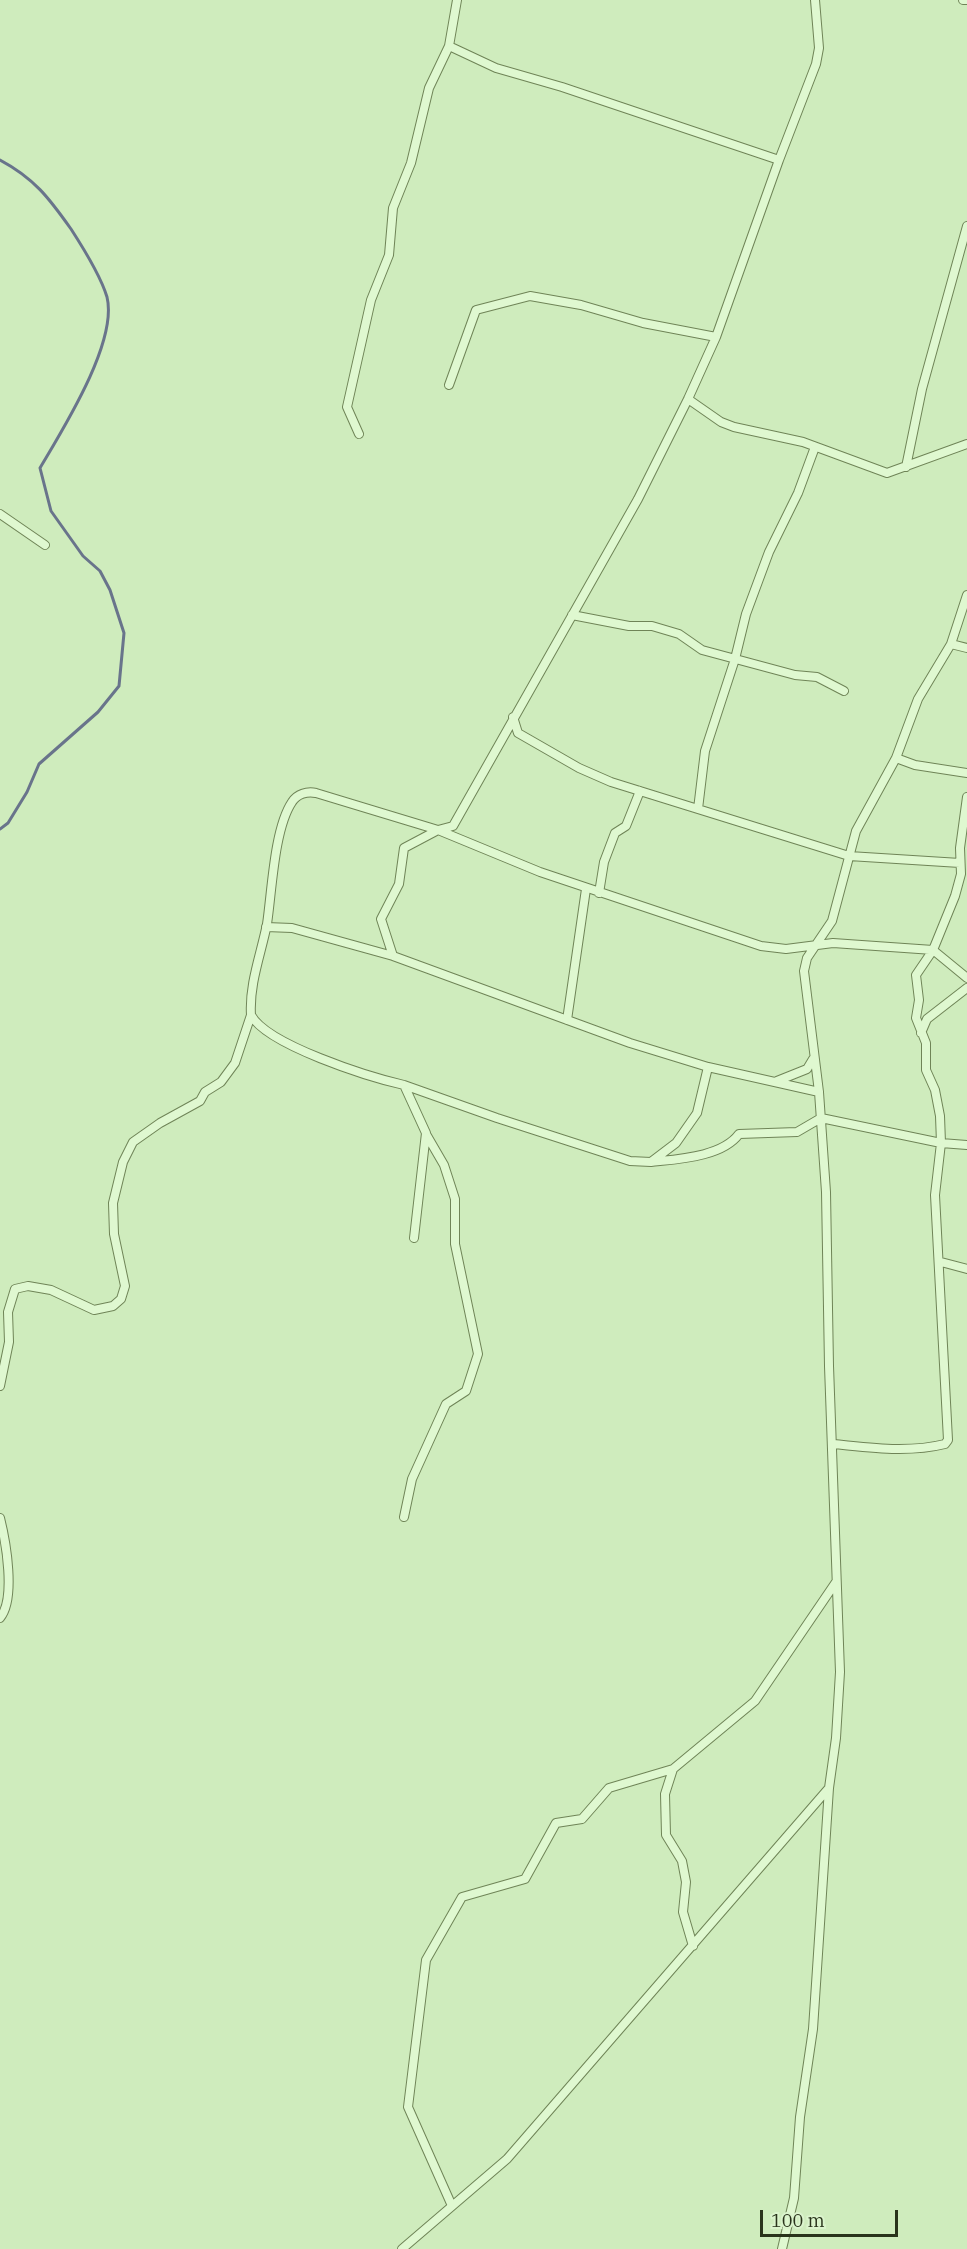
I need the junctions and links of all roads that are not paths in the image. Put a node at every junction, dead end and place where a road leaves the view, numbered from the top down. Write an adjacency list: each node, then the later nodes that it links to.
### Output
1 (457, 0): 3 (street)
2 (815, 0): 4 (street)
3 (449, 46): 4 (street); 9 (street)
4 (778, 159): 6 (street)
5 (967, 226): 12 (street)
6 (716, 337): 7 (street); 8 (street)
7 (449, 385)
8 (688, 399): 11 (street); 16 (street)
9 (359, 434)
10 (967, 444): 12 (street)
11 (816, 447): 12 (street); 19 (street)
12 (906, 468)
13 (0, 514): 14 (street)
14 (45, 545)
15 (967, 595): 17 (street)
16 (572, 615): 19 (street); 21 (street)
17 (951, 644): 18 (street); 22 (street)
18 (967, 648)
19 (735, 659): 20 (street); 26 (street)
20 (844, 690)
21 (513, 717): 24 (street); 27 (street)
22 (896, 758): 23 (street); 28 (street)
23 (967, 772)
24 (640, 791): 26 (street); 32 (street)
25 (967, 797): 29 (street)
26 (698, 809): 28 (street)
27 (438, 830): 31 (street); 33 (street); 36 (street)
28 (849, 856): 29 (street); 34 (street)
29 (960, 863): 30 (street)
30 (964, 874): 35 (street)
31 (586, 889): 32 (street); 40 (street)
32 (599, 893): 34 (street)
33 (266, 927): 36 (street); 39 (street)
34 (816, 945): 35 (street); 42 (street)
35 (933, 950): 37 (street); 41 (street)
36 (393, 956): 40 (street)
37 (967, 978)
38 (967, 988): 41 (street)
39 (251, 1015): 45 (street); 55 (street)
40 (567, 1020): 43 (street)
41 (921, 1034): 49 (street)
42 (813, 1059): 44 (street); 46 (street)
43 (708, 1067): 44 (street); 51 (street)
44 (777, 1081): 46 (street)
45 (404, 1085): 48 (street); 51 (street)
46 (819, 1092): 47 (street)
47 (821, 1118): 49 (street); 51 (street); 56 (street)
48 (426, 1133): 52 (street); 57 (street)
49 (940, 1143): 50 (street); 53 (street)
50 (967, 1145)
51 (651, 1162)
52 (414, 1238)
53 (941, 1262): 54 (street); 56 (street)
54 (967, 1269)
55 (0, 1386)
56 (834, 1444): 59 (street)
57 (404, 1517)
58 (0, 1518): 60 (street)
59 (836, 1582): 61 (street); 62 (street)
60 (0, 1618)
61 (673, 1769): 63 (street); 64 (street)
62 (829, 1788): 63 (street); 66 (street)
63 (693, 1946): 64 (street)
64 (452, 2206): 65 (street)
65 (402, 2249)
66 (782, 2249)

